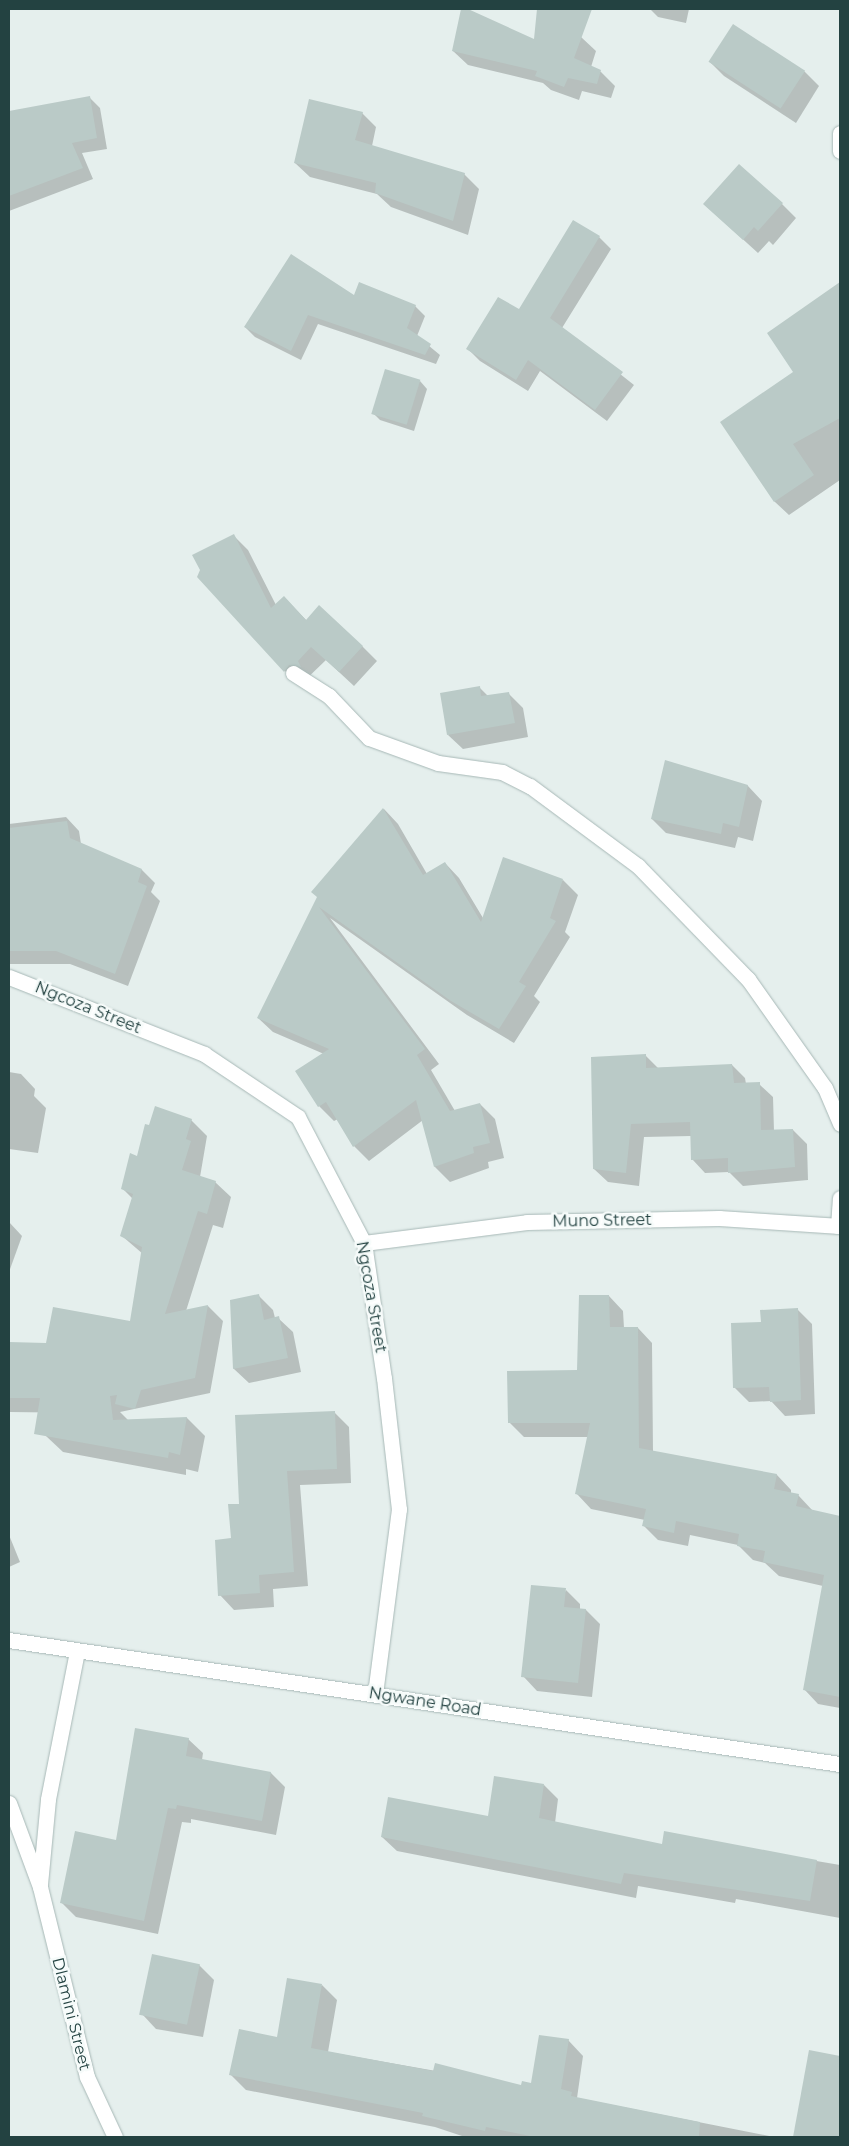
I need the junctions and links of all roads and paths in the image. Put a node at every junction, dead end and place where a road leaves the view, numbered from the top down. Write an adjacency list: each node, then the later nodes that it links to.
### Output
1 (840, 133): 2 (street)
2 (840, 151)
3 (293, 673): 5 (street)
4 (9, 977): 8 (street, Ngcoza Street)
5 (840, 1124)
6 (840, 1198): 7 (street)
7 (839, 1226): 8 (street, Muno Street)
8 (364, 1243): 11 (street, Ngcoza Street)
9 (9, 1640): 10 (street, Ngwane Road)
10 (77, 1651): 11 (street, Ngwane Road); 14 (street, Dlamini Street)
11 (375, 1694): 12 (street, Ngwane Road)
12 (840, 1764)
13 (9, 1804): 14 (street, Dlamini Street)
14 (40, 1888): 15 (street, Dlamini Street)
15 (115, 2137)

